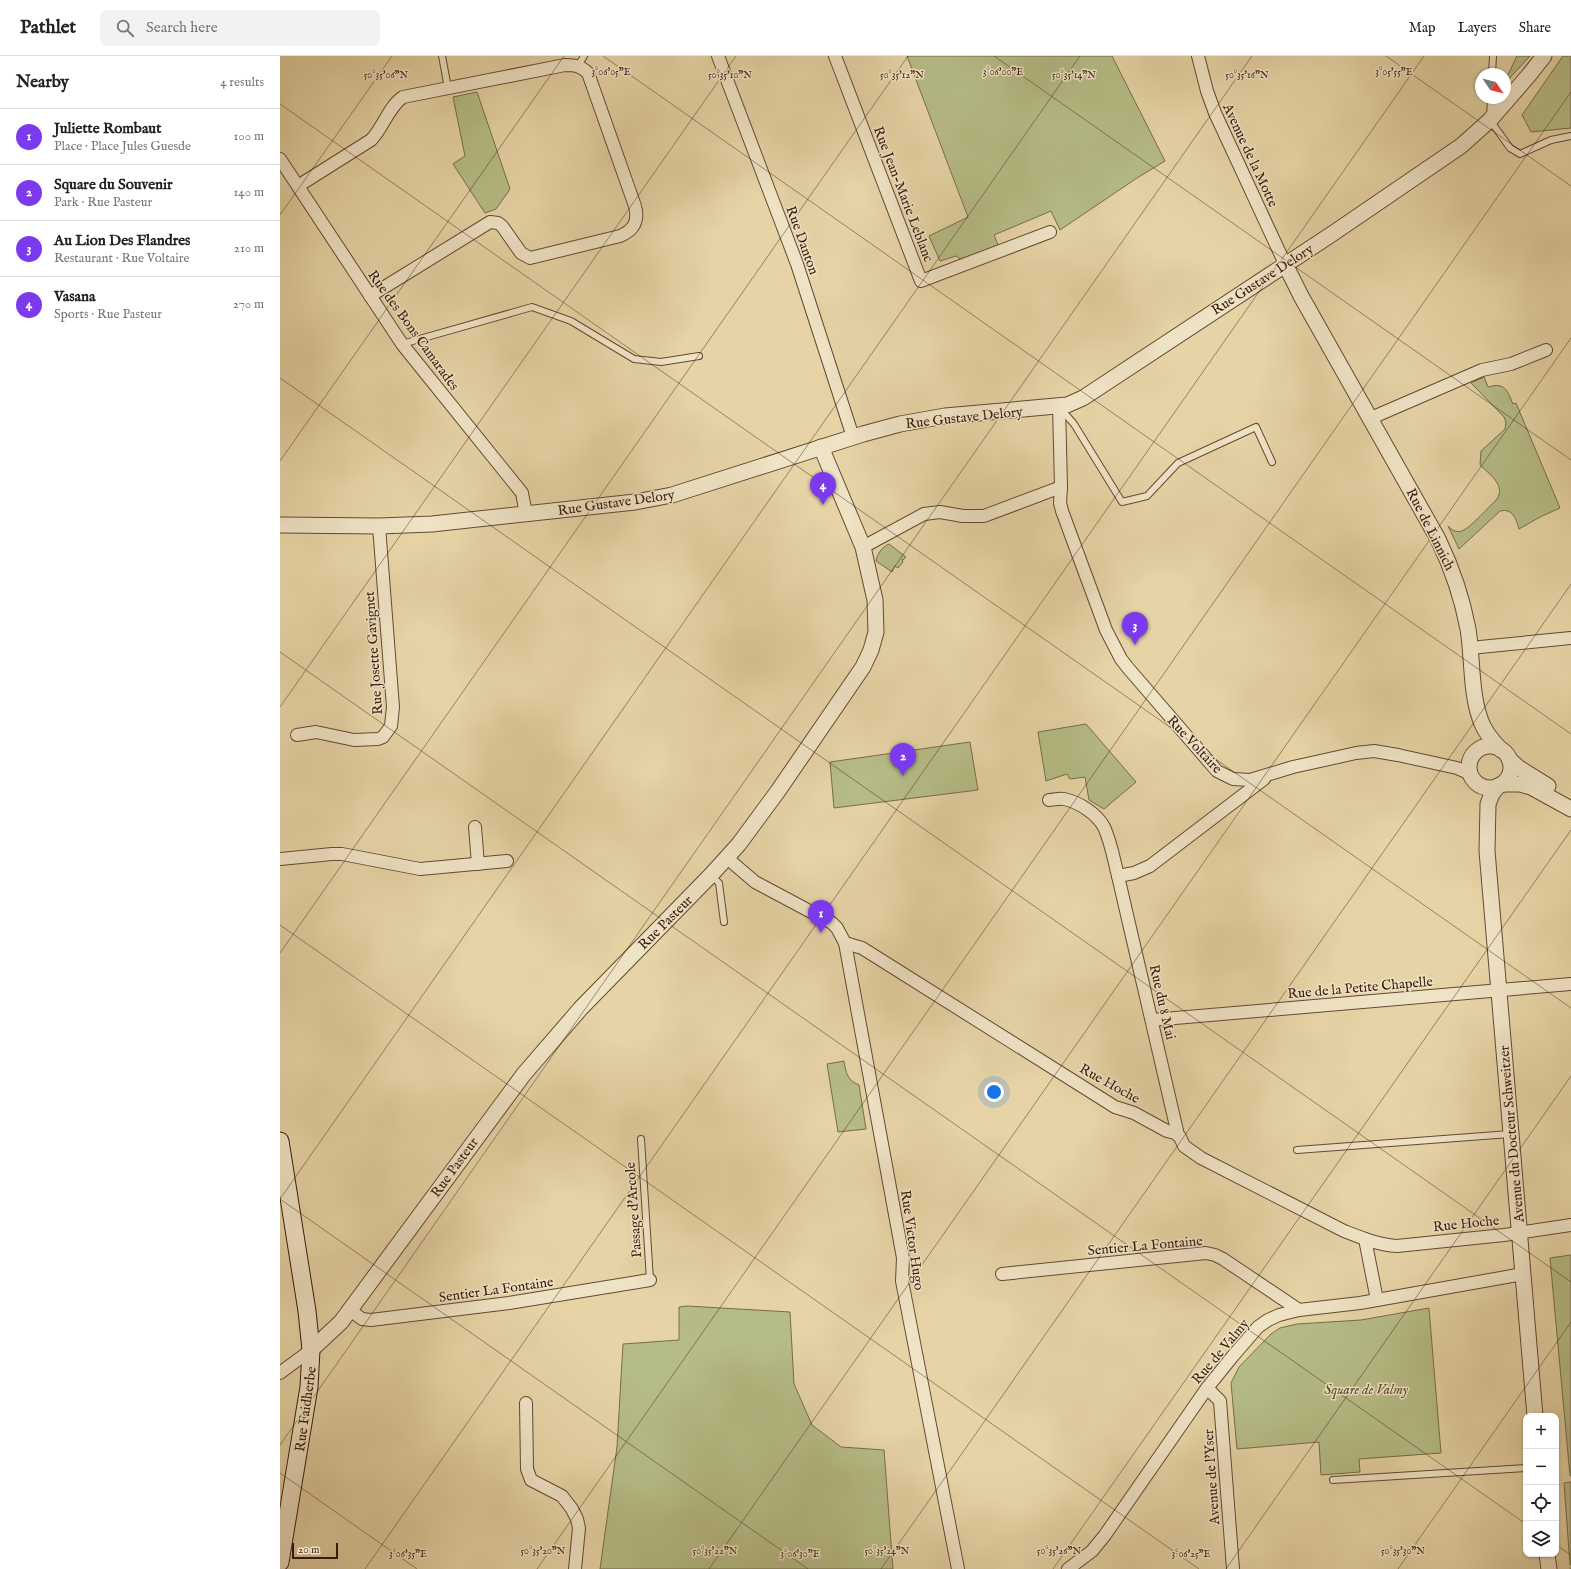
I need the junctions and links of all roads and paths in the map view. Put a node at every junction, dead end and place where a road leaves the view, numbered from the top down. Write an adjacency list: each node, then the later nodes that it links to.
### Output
1 (442, 56): 9 (lane)
2 (718, 56): 23 (street, Rue Danton)
3 (835, 56): 15 (street, Rue Jean-Marie Leblanc)
4 (1198, 56): 16 (street, Avenue de la Motte)
5 (1493, 56): 8 (lane)
6 (1544, 56): 11 (street, Rue Gustave Delory)
7 (581, 61): 9 (street); 17 (street)
8 (1492, 68)
9 (448, 88): 14 (street)
10 (1491, 104): 11 (lane)
11 (1490, 120): 12 (lane); 16 (street, Rue Gustave Delory)
12 (1571, 136)
13 (280, 159): 14 (street, Rue des Bons Camarades)
14 (298, 186): 17 (street, Rue des Bons Camarades)
15 (1050, 232)
16 (1285, 264): 21 (street, Rue Gustave Delory); 22 (street, Rue de Linnich)
17 (370, 296): 18 (street, Rue des Bons Camarades)
18 (402, 344): 20 (lane); 27 (street, Rue des Bons Camarades)
19 (1546, 350): 22 (street)
20 (699, 356)
21 (1059, 406): 23 (street, Rue Gustave Delory); 25 (lane); 26 (street, Rue Voltaire)
22 (1371, 418): 32 (street, Rue de Linnich)
23 (853, 437): 24 (street, Rue Gustave Delory)
24 (821, 448): 27 (street, Rue Gustave Delory); 30 (street, Rue Pasteur)
25 (1272, 462)
26 (1061, 487): 30 (street); 37 (street, Rue Voltaire)
27 (526, 514): 29 (street, Rue Gustave Delory)
28 (280, 524): 29 (street, Rue Gustave Delory)
29 (379, 526): 34 (street, Rue Josette Gavignet)
30 (863, 547): 45 (street, Rue Pasteur)
31 (1571, 638): 32 (street)
32 (1470, 648): 33 (street, Rue de Linnich)
33 (1475, 694): 35 (street, Rue de Linnich); 36 (street, Rue de Linnich)
34 (297, 736)
35 (1476, 752): 36 (street); 38 (street)
36 (1505, 754): 39 (street); 41 (street)
37 (1275, 772): 38 (street, Rue Voltaire); 50 (street)
38 (1472, 777): 39 (street); 44 (street, Avenue du Docteur Schweitzer)
39 (1500, 785): 42 (street); 44 (street, Avenue du Docteur Schweitzer)
40 (1049, 800): 50 (street, Rue du 8 Mai)
41 (1571, 800)
42 (1571, 809)
43 (475, 827): 48 (street)
44 (1487, 851): 54 (street, Avenue du Docteur Schweitzer)
45 (727, 858): 49 (street, Rue Pasteur); 52 (street, Rue Victor Hugo)
46 (280, 859): 48 (street)
47 (507, 861): 48 (street)
48 (478, 864)
49 (711, 875): 51 (lane); 68 (street, Rue Pasteur)
50 (1118, 876): 55 (street, Rue du 8 Mai)
51 (724, 922)
52 (845, 943): 57 (street, Rue Hoche); 80 (street, Rue Victor Hugo)
53 (1571, 984): 54 (street, Rue de la Petite Chapelle)
54 (1499, 990): 55 (street, Rue de la Petite Chapelle); 56 (street, Avenue du Docteur Schweitzer)
55 (1152, 1020): 57 (street, Rue du 8 Mai)
56 (1510, 1134): 60 (lane); 62 (street, Avenue du Docteur Schweitzer)
57 (1178, 1135): 63 (street, Rue Hoche)
58 (640, 1139): 66 (lane, Passage d'Arcole)
59 (280, 1142): 70 (main road, Rue Faidherbe)
60 (1297, 1150)
61 (1571, 1225): 62 (street, Rue Hoche)
62 (1519, 1232): 63 (street, Rue Hoche); 65 (street, Avenue du Docteur Schweitzer)
63 (1365, 1239): 67 (street)
64 (1002, 1274): 69 (street, Sentier La Fontaine)
65 (1524, 1274): 67 (street, Rue de Valmy); 74 (street, Avenue du Docteur Schweitzer)
66 (650, 1280): 68 (street, Sentier La Fontaine)
67 (1376, 1300): 69 (street, Rue de Valmy)
68 (350, 1310): 70 (street, Rue Pasteur)
69 (1299, 1310): 72 (street, Rue de Valmy)
70 (311, 1350): 71 (street); 78 (main road, Rue Faidherbe)
71 (280, 1373)
72 (1207, 1388): 81 (street, Rue de Valmy); 82 (street, Avenue de l'Yser)
73 (526, 1403): 79 (street)
74 (1535, 1413)
75 (1523, 1468): 76 (lane)
76 (1333, 1480)
77 (1547, 1557): 83 (street)
78 (280, 1562)
79 (576, 1569)
80 (958, 1569)
81 (1068, 1569)
82 (1233, 1569)
83 (1549, 1569)

